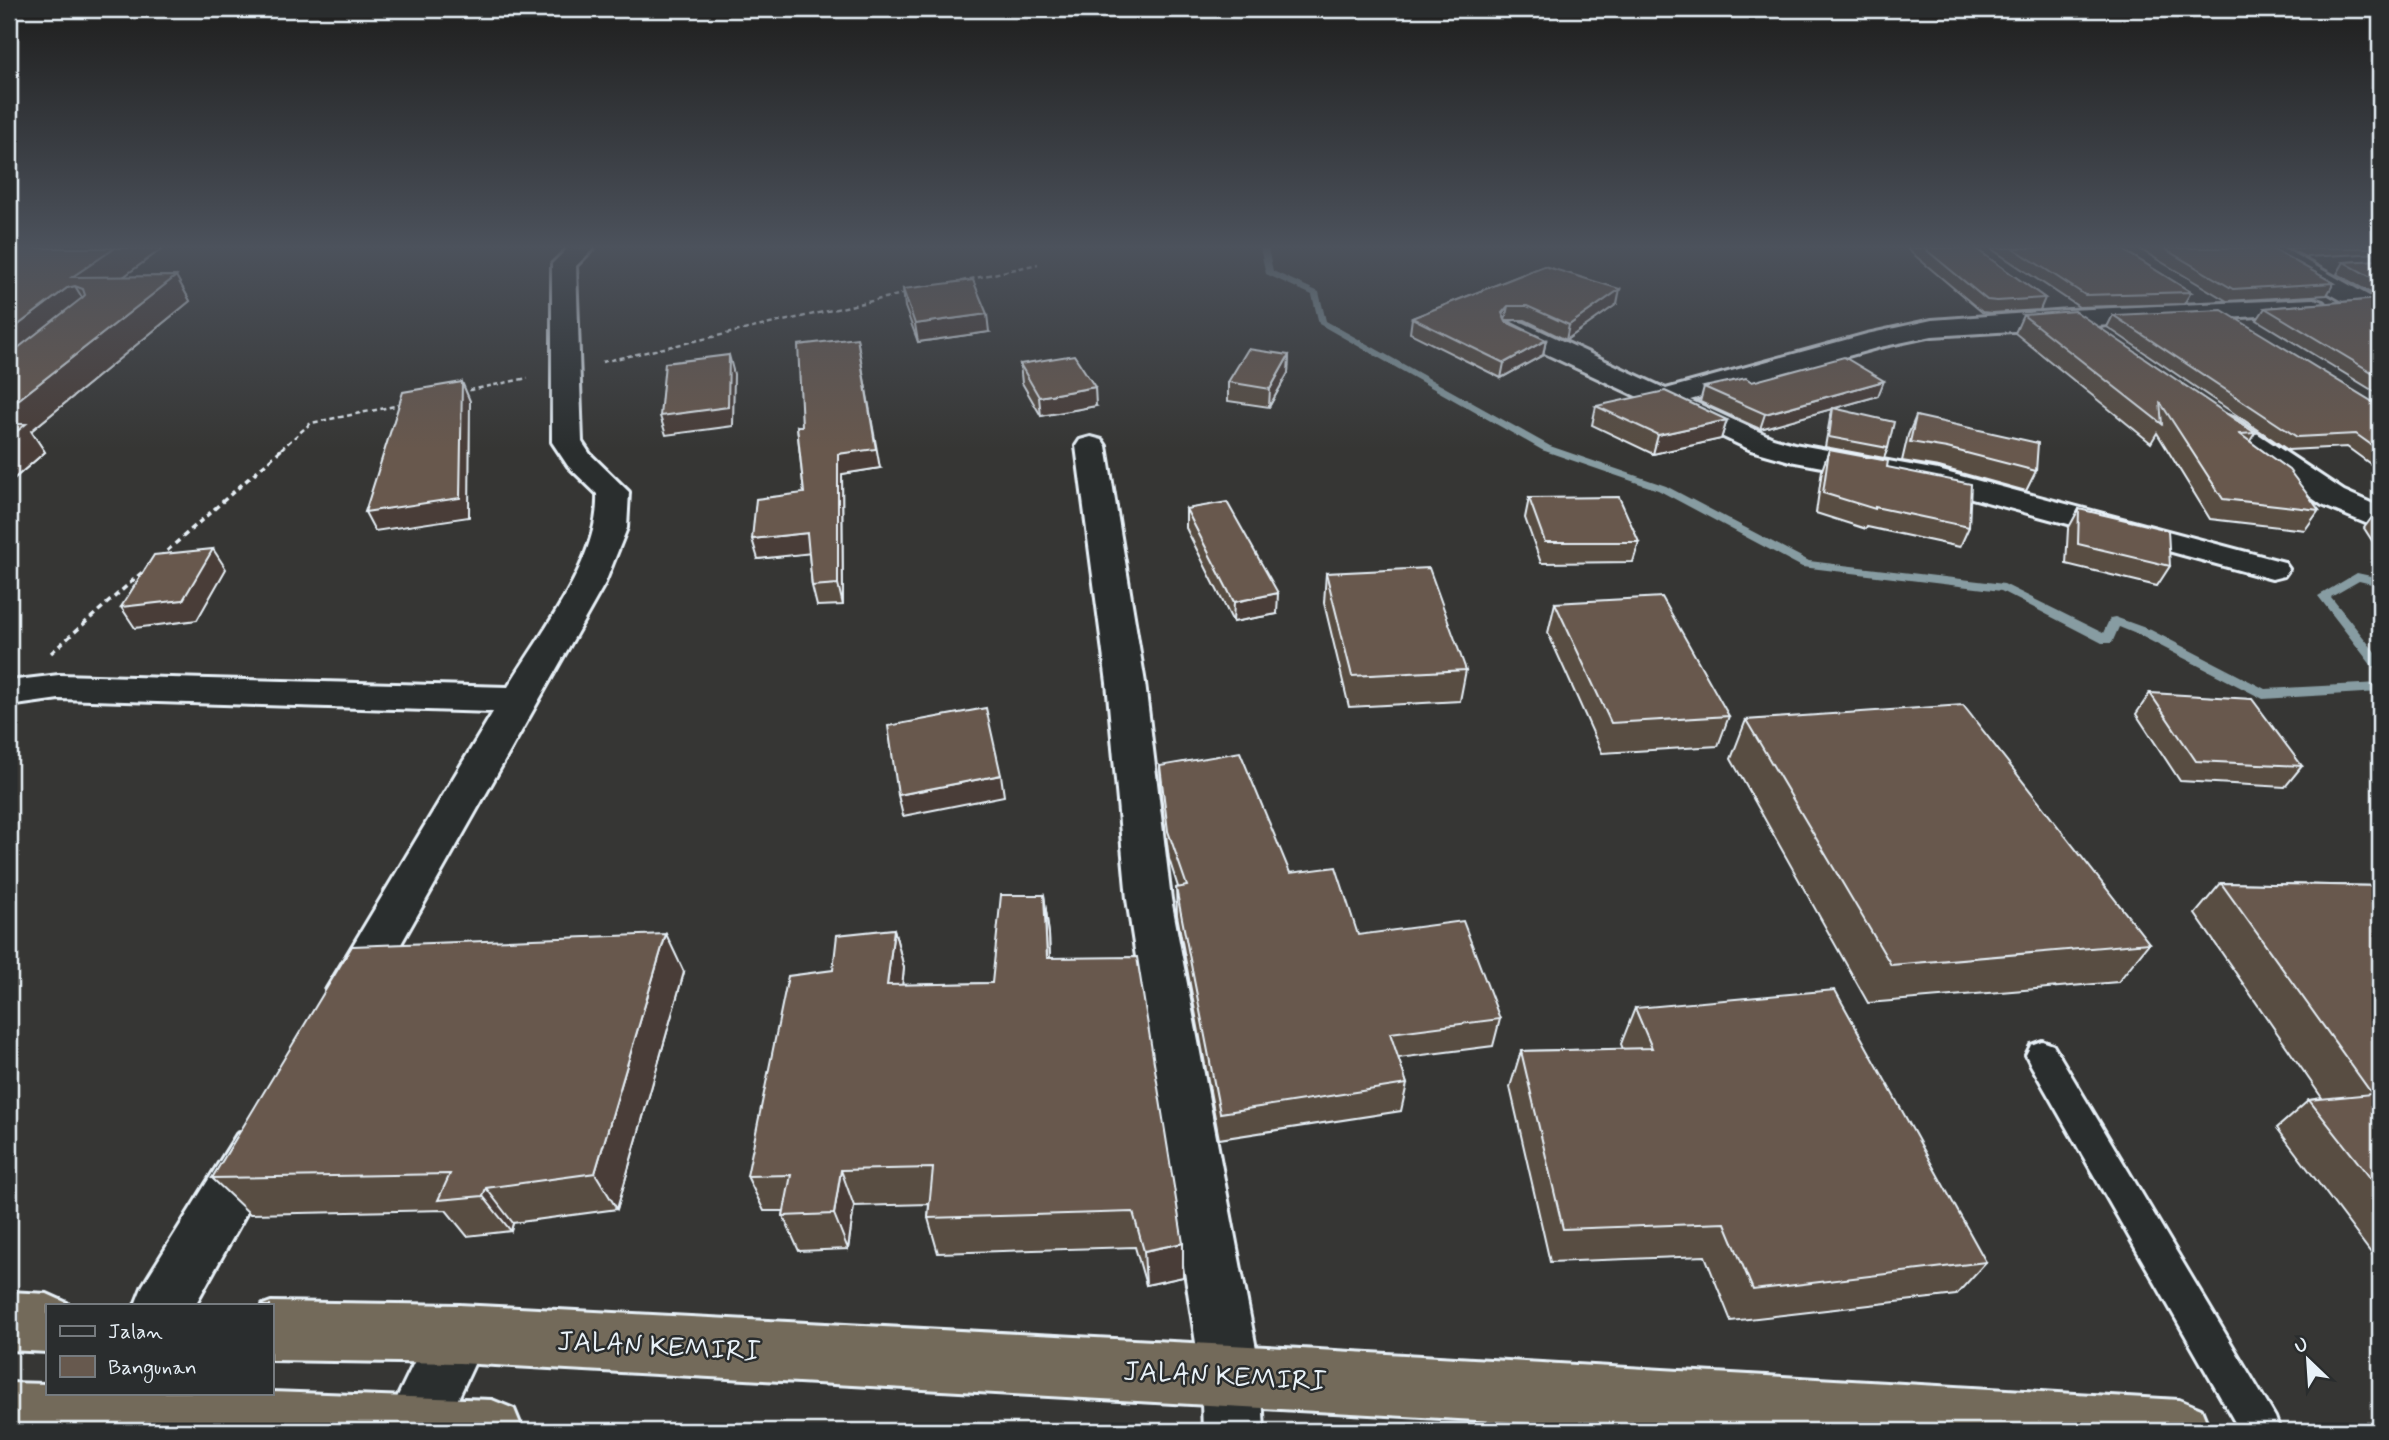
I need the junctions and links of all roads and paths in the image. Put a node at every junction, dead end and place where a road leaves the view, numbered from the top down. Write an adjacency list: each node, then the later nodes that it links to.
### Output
1 (564, 315): 10 (street)
2 (808, 315): 10 (path)
3 (2065, 315): 6 (street)
4 (2142, 315): 6 (street)
5 (2231, 315): 8 (street)
6 (2069, 318): 9 (street); 12 (street)
7 (1515, 329): 12 (street)
8 (2259, 333)
9 (2103, 341)
10 (565, 371): 11 (path); 20 (street)
11 (458, 393)
12 (1665, 398): 17 (street)
13 (418, 401): 18 (path)
14 (2206, 412): 16 (street)
15 (1091, 446): 29 (street)
16 (2380, 519)
17 (2272, 569)
18 (50, 653)
19 (9, 694): 20 (street)
20 (518, 700): 21 (street)
21 (332, 1021)
22 (2042, 1055): 37 (lane)
23 (275, 1116): 24 (street)
24 (164, 1304)
25 (9, 1321): 26 (highway)
26 (46, 1323)
27 (273, 1331): 28 (highway, JALAN KEMIRI)
28 (459, 1334): 29 (highway, JALAN KEMIRI); 33 (street)
29 (1231, 1375): 32 (highway, JALAN KEMIRI); 35 (street)
30 (105, 1405): 31 (highway); 33 (highway)
31 (9, 1413)
32 (1846, 1421): 36 (highway, JALAN KEMIRI)
33 (412, 1429): 34 (highway)
34 (492, 1431)
35 (1234, 1431)
36 (2179, 1431)
37 (2261, 1431)

